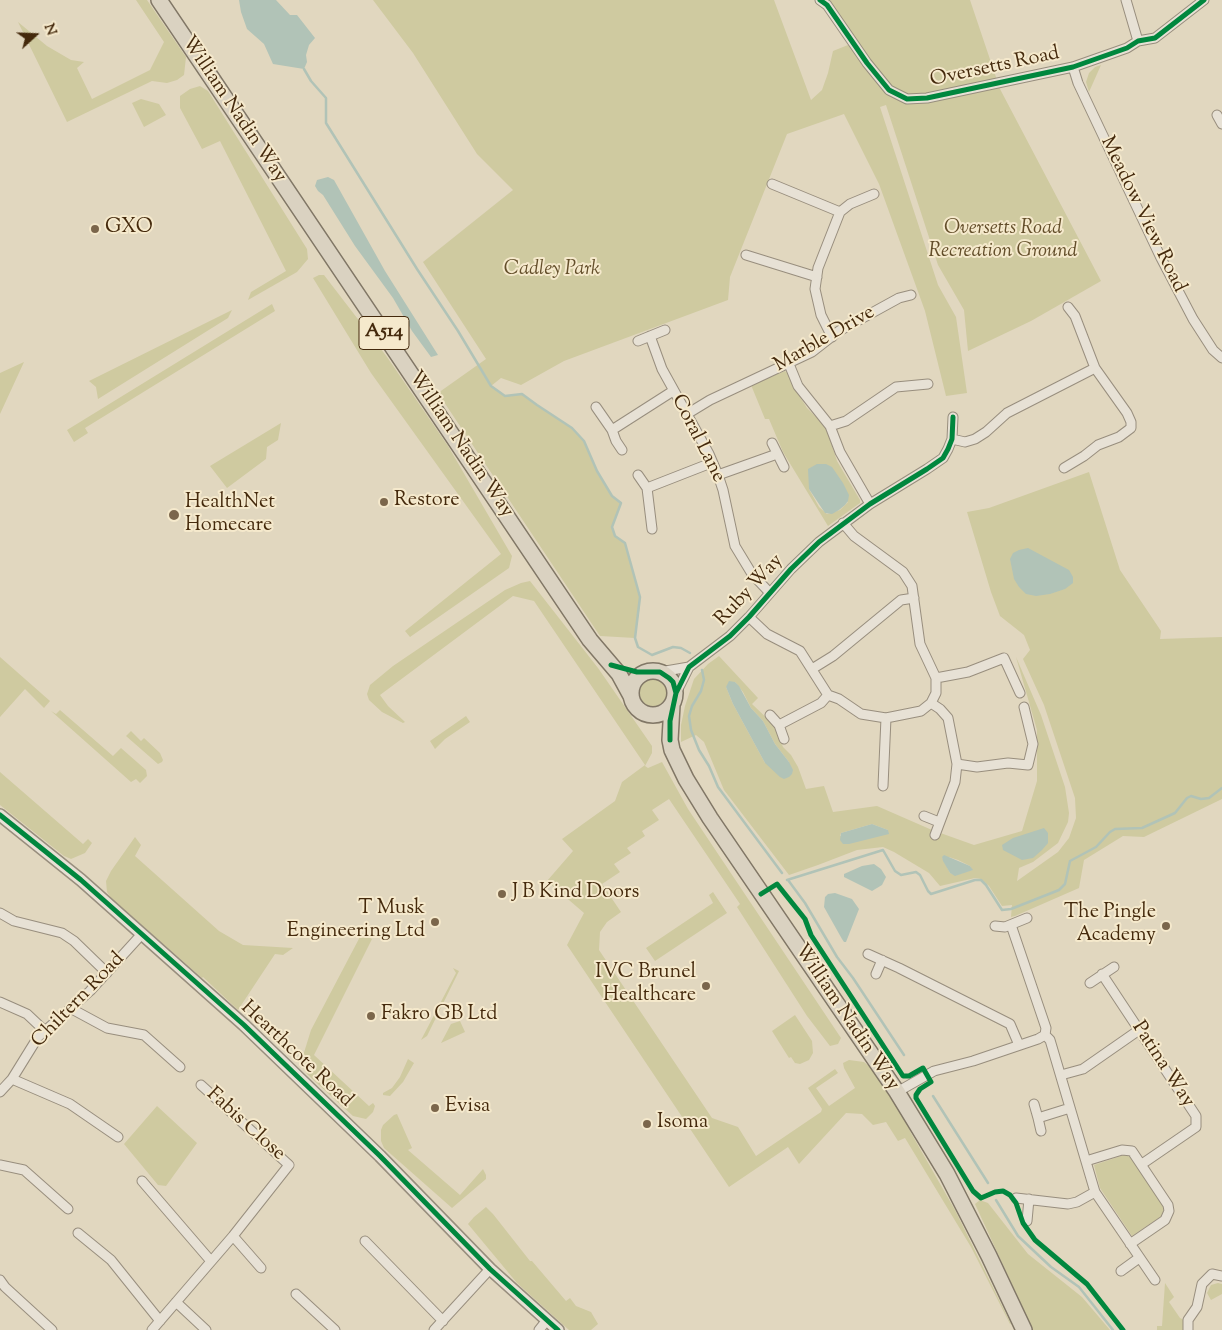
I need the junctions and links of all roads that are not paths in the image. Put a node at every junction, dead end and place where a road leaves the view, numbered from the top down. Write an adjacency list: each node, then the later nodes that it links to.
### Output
1 (160, 0): 46 (main road, William Nadin Way / A514)
2 (820, 0): 6 (street, Oversetts Road)
3 (1126, 0): 5 (street)
4 (1204, 0): 5 (street, Oversetts Road)
5 (1138, 41): 6 (street, Oversetts Road)
6 (1073, 67): 20 (street, Meadow View Road)
7 (1217, 115): 8 (street)
8 (1222, 124)
9 (772, 184): 11 (street)
10 (874, 194): 11 (street)
11 (840, 212): 13 (street)
12 (746, 255): 13 (street)
13 (817, 277): 18 (street)
14 (911, 295): 18 (street, Marble Drive)
15 (1068, 307): 22 (street)
16 (666, 330): 17 (street)
17 (650, 336): 19 (street); 24 (street, Coral Lane)
18 (832, 337): 21 (street, Marble Drive)
19 (638, 341)
20 (1222, 358)
21 (789, 364): 26 (street, Marble Drive); 28 (street)
22 (1095, 368): 30 (street); 36 (street)
23 (928, 384): 28 (street)
24 (673, 391): 26 (street, Coral Lane); 29 (street)
25 (596, 407): 29 (street)
26 (687, 414): 34 (street, Coral Lane)
27 (953, 417): 30 (street, Ruby Way)
28 (830, 426): 40 (street)
29 (612, 430): 32 (street)
30 (952, 439): 40 (street, Ruby Way)
31 (772, 443): 33 (street)
32 (622, 450)
33 (777, 454): 35 (street); 38 (street)
34 (712, 463): 38 (street, Coral Lane); 39 (street)
35 (784, 467)
36 (1064, 468)
37 (638, 475): 39 (street)
38 (718, 476): 43 (street, Coral Lane)
39 (648, 488): 42 (street)
40 (870, 504): 41 (street, Ruby Way)
41 (843, 523): 43 (street, Ruby Way); 44 (street)
42 (652, 529)
43 (770, 592): 45 (street, Ruby Way)
44 (914, 598): 48 (street); 50 (street)
45 (749, 618): 47 (street, Ruby Way); 48 (street)
46 (611, 665): 49 (main road); 53 (main road, William Nadin Way / A514)
47 (689, 667): 49 (street, Ruby Way); 54 (street, Ruby Way)
48 (812, 669): 52 (street)
49 (653, 672): 53 (main road); 54 (main road)
50 (936, 678): 51 (street); 55 (street)
51 (1020, 694)
52 (828, 695): 59 (street); 60 (street)
53 (631, 696): 57 (main road, A514)
54 (674, 699): 57 (main road); 62 (main road, William Nadin Way / A514)
55 (931, 703): 59 (street); 63 (street)
56 (1024, 707): 63 (street)
57 (649, 715): 62 (main road, William Nadin Way / A514)
58 (770, 715): 60 (street)
59 (886, 718): 64 (street)
60 (779, 725): 61 (street)
61 (784, 739)
62 (670, 740): 92 (main road, William Nadin Way / A514)
63 (958, 764): 67 (street)
64 (883, 786)
65 (0, 815): 73 (street, Hearthcote Road)
66 (924, 816): 67 (street)
67 (939, 822): 68 (street)
68 (935, 835)
69 (0, 913): 77 (street)
70 (1027, 918): 71 (street)
71 (1011, 925): 72 (street); 85 (street)
72 (995, 926)
73 (141, 935): 77 (street, Chiltern Road); 114 (street, Hearthcote Road)
74 (868, 954): 75 (street)
75 (882, 960): 78 (street); 86 (street)
76 (1114, 967): 79 (street)
77 (107, 973): 82 (street, Chiltern Road)
78 (876, 974)
79 (1102, 974): 80 (street); 84 (street, Patina Way)
80 (1090, 983)
81 (0, 1002): 83 (street)
82 (70, 1008): 83 (street, Chiltern Road); 87 (street)
83 (45, 1030): 89 (street, Chiltern Road)
84 (1139, 1030): 88 (street); 99 (street, Patina Way)
85 (1045, 1035): 86 (street); 88 (street)
86 (1019, 1045): 92 (street)
87 (180, 1067)
88 (1061, 1075): 94 (street)
89 (12, 1079): 91 (street, Chiltern Road); 97 (street)
90 (201, 1085): 108 (street, Fabis Close)
91 (0, 1092)
92 (897, 1092): 131 (main road, William Nadin Way / A514)
93 (1034, 1104): 95 (street)
94 (1070, 1108): 95 (street); 98 (street)
95 (1038, 1118): 96 (street)
96 (1041, 1131)
97 (118, 1137)
98 (1086, 1161): 99 (street); 102 (street)
99 (1142, 1164): 110 (street)
100 (0, 1165): 105 (street)
101 (142, 1181): 112 (street)
102 (1095, 1192): 104 (street); 110 (street)
103 (1016, 1198): 104 (street)
104 (1029, 1200): 106 (street)
105 (68, 1209)
106 (1027, 1221)
107 (78, 1233): 122 (street)
108 (233, 1236): 112 (street, Fabis Close); 113 (street)
109 (365, 1241): 123 (street)
110 (1130, 1244): 111 (street)
111 (1139, 1258): 115 (street); 118 (street)
112 (210, 1260): 120 (street, Fabis Close)
113 (261, 1268)
114 (490, 1269): 121 (street, Hearthcote Road); 123 (street)
115 (1121, 1271)
116 (1222, 1276): 132 (street)
117 (0, 1280): 124 (street)
118 (1154, 1280)
119 (296, 1294): 127 (street)
120 (176, 1302): 122 (street, Fabis Close); 126 (street)
121 (547, 1320): 129 (street); 130 (street, Hearthcote Road)
122 (160, 1321): 125 (street, Fabis Close)
123 (443, 1321): 128 (street)
124 (52, 1330)
125 (152, 1330)
126 (206, 1330)
127 (335, 1330)
128 (434, 1330)
129 (539, 1330)
130 (558, 1330)
131 (1024, 1330)
132 (1188, 1330)

